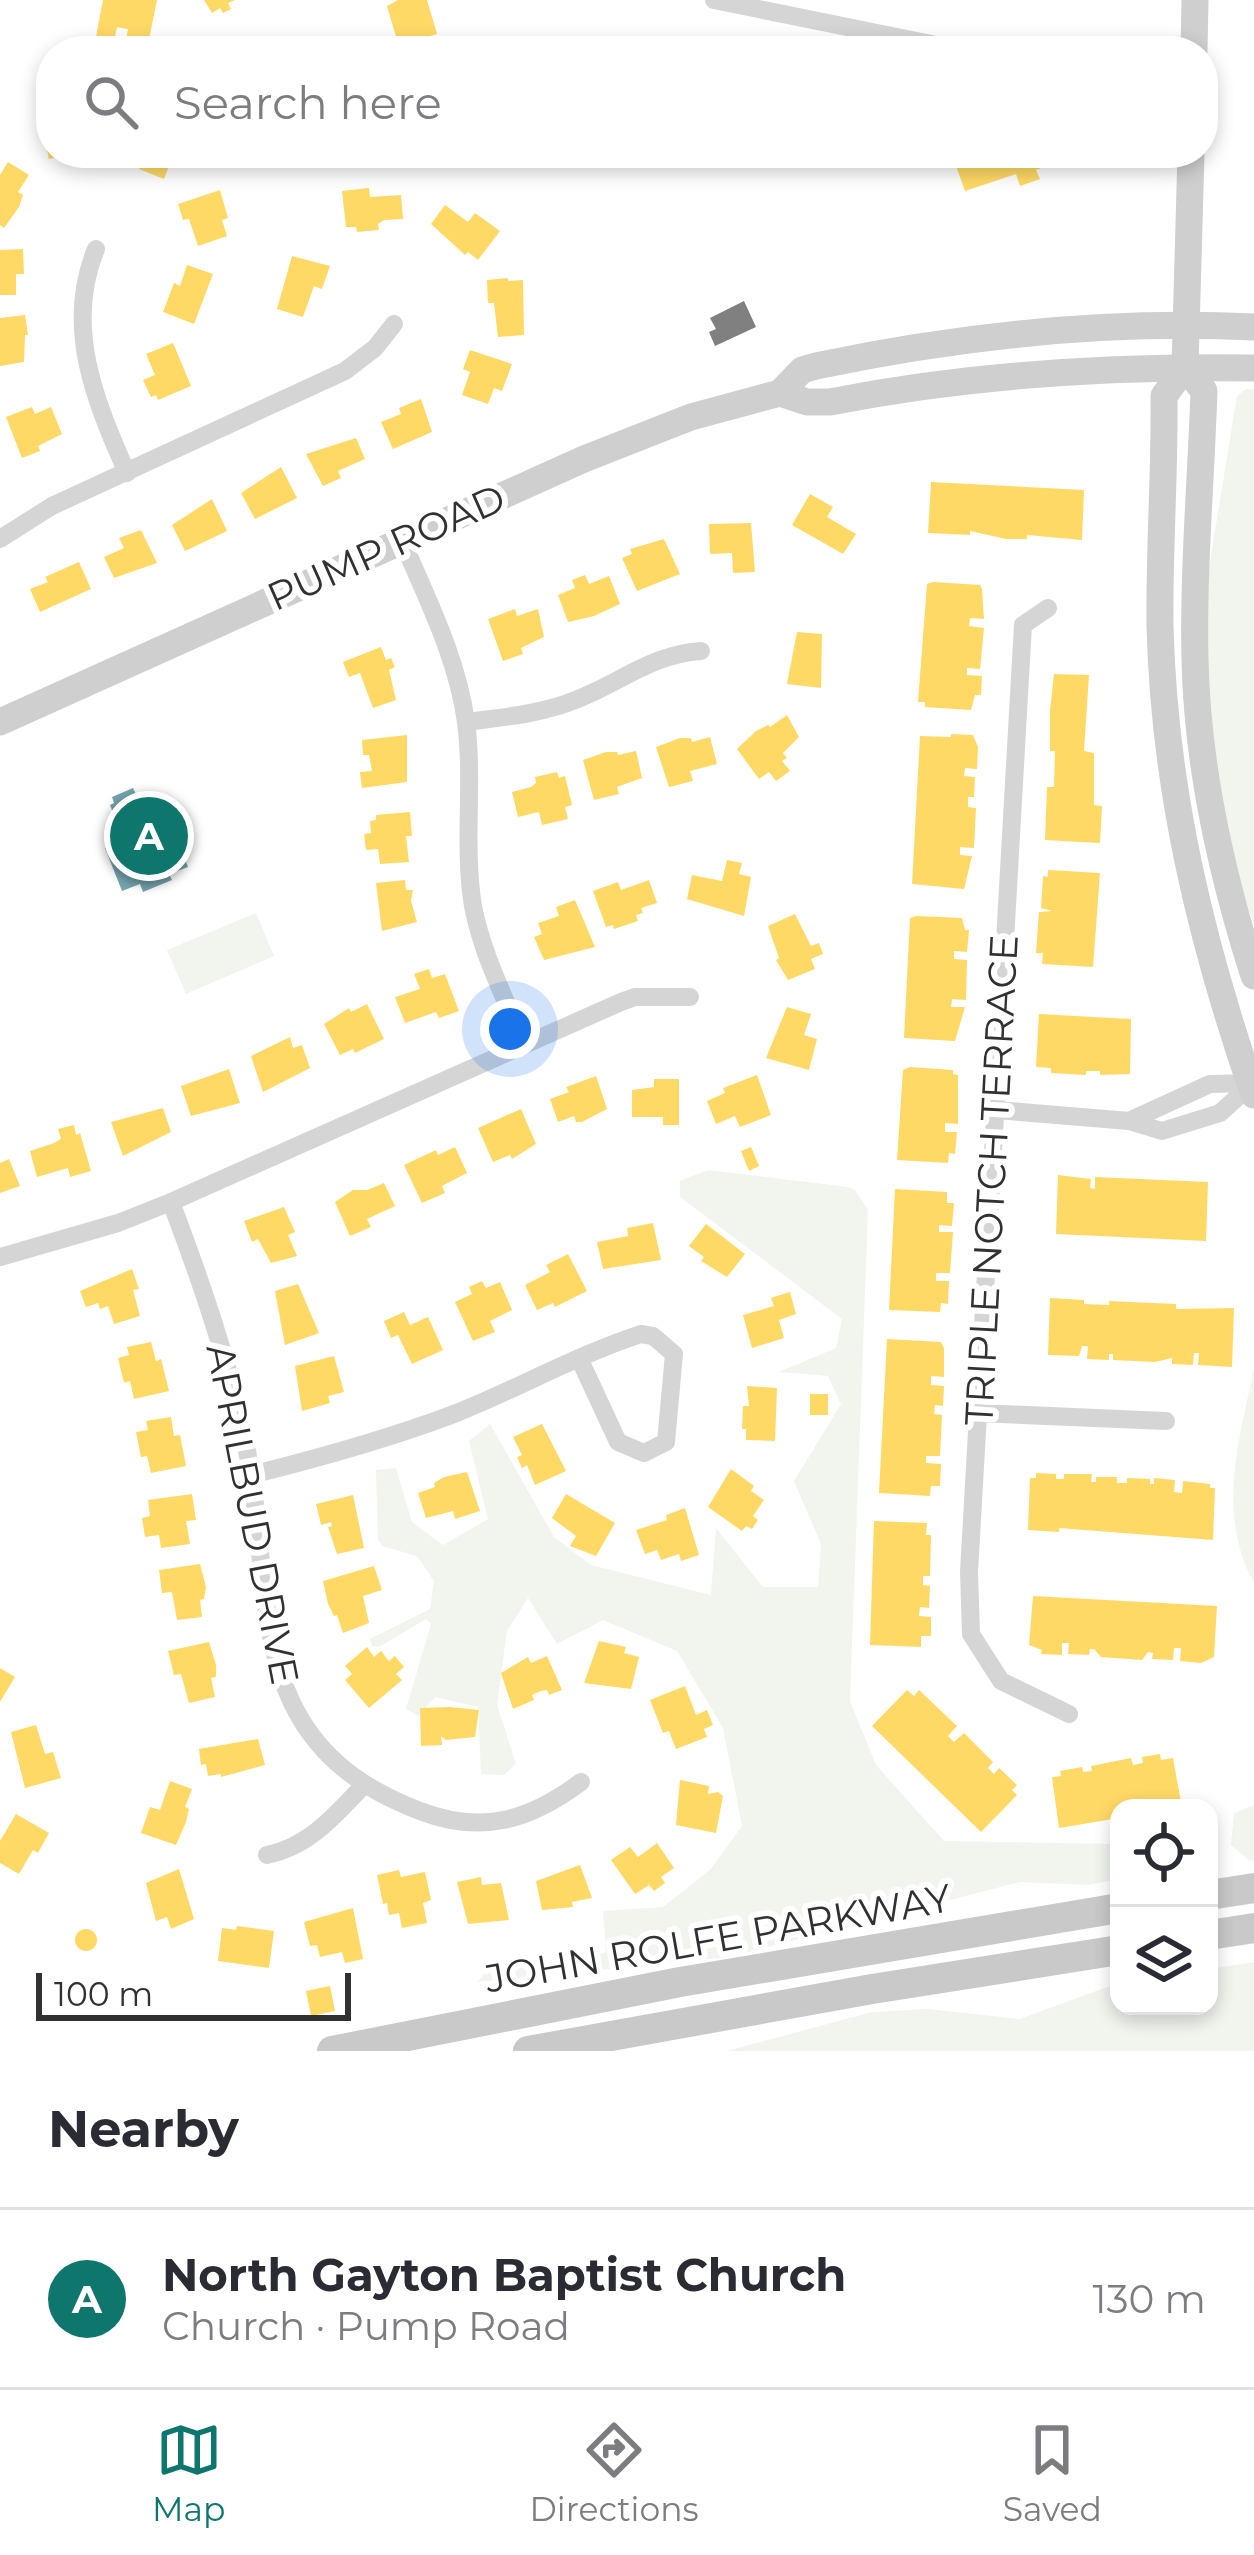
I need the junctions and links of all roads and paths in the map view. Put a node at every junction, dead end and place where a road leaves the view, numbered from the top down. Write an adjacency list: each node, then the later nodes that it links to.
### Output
1 (714, 0): 3 (street)
2 (1195, 0): 4 (main road)
3 (892, 36)
4 (1194, 36)
5 (1191, 168): 8 (main road)
6 (96, 248): 13 (street)
7 (394, 325): 13 (street)
8 (1189, 327): 9 (main road, PUMP ROAD); 10 (main road); 12 (main road, PUMP ROAD)
9 (1254, 327)
10 (1185, 367): 11 (main road, PUMP ROAD); 12 (main road, PUMP ROAD); 20 (main road); 23 (main road)
11 (1254, 368)
12 (780, 393): 15 (main road, PUMP ROAD)
13 (127, 472): 14 (street)
14 (0, 539)
15 (402, 540): 18 (main road, PUMP ROAD); 19 (street)
16 (1048, 608): 24 (street, TRIPLE NOTCH TERRACE)
17 (701, 651): 19 (street)
18 (0, 722)
19 (466, 722): 22 (street)
20 (1254, 976)
21 (690, 997): 22 (street)
22 (524, 1044): 26 (street)
23 (1253, 1088): 25 (street); 25 (street)
24 (996, 1110): 25 (street); 29 (street, TRIPLE NOTCH TERRACE)
25 (1129, 1121)
26 (171, 1202): 27 (street); 31 (street, APRILBUD DRIVE)
27 (0, 1257)
28 (580, 1360): 28 (street); 31 (street)
29 (978, 1413): 30 (street); 32 (street, TRIPLE NOTCH TERRACE)
30 (1166, 1421)
31 (251, 1475): 34 (street, APRILBUD DRIVE)
32 (1069, 1714)
33 (581, 1782): 34 (street, APRILBUD DRIVE)
34 (364, 1785): 35 (street)
35 (267, 1855)
36 (1254, 1888): 37 (main road)
37 (1218, 1893)
38 (1110, 1910): 42 (main road, JOHN ROLFE PARKWAY)
39 (1254, 1928): 40 (main road)
40 (1218, 1934)
41 (1110, 1951): 43 (main road, JOHN ROLFE PARKWAY)
42 (332, 2051)
43 (528, 2051)

